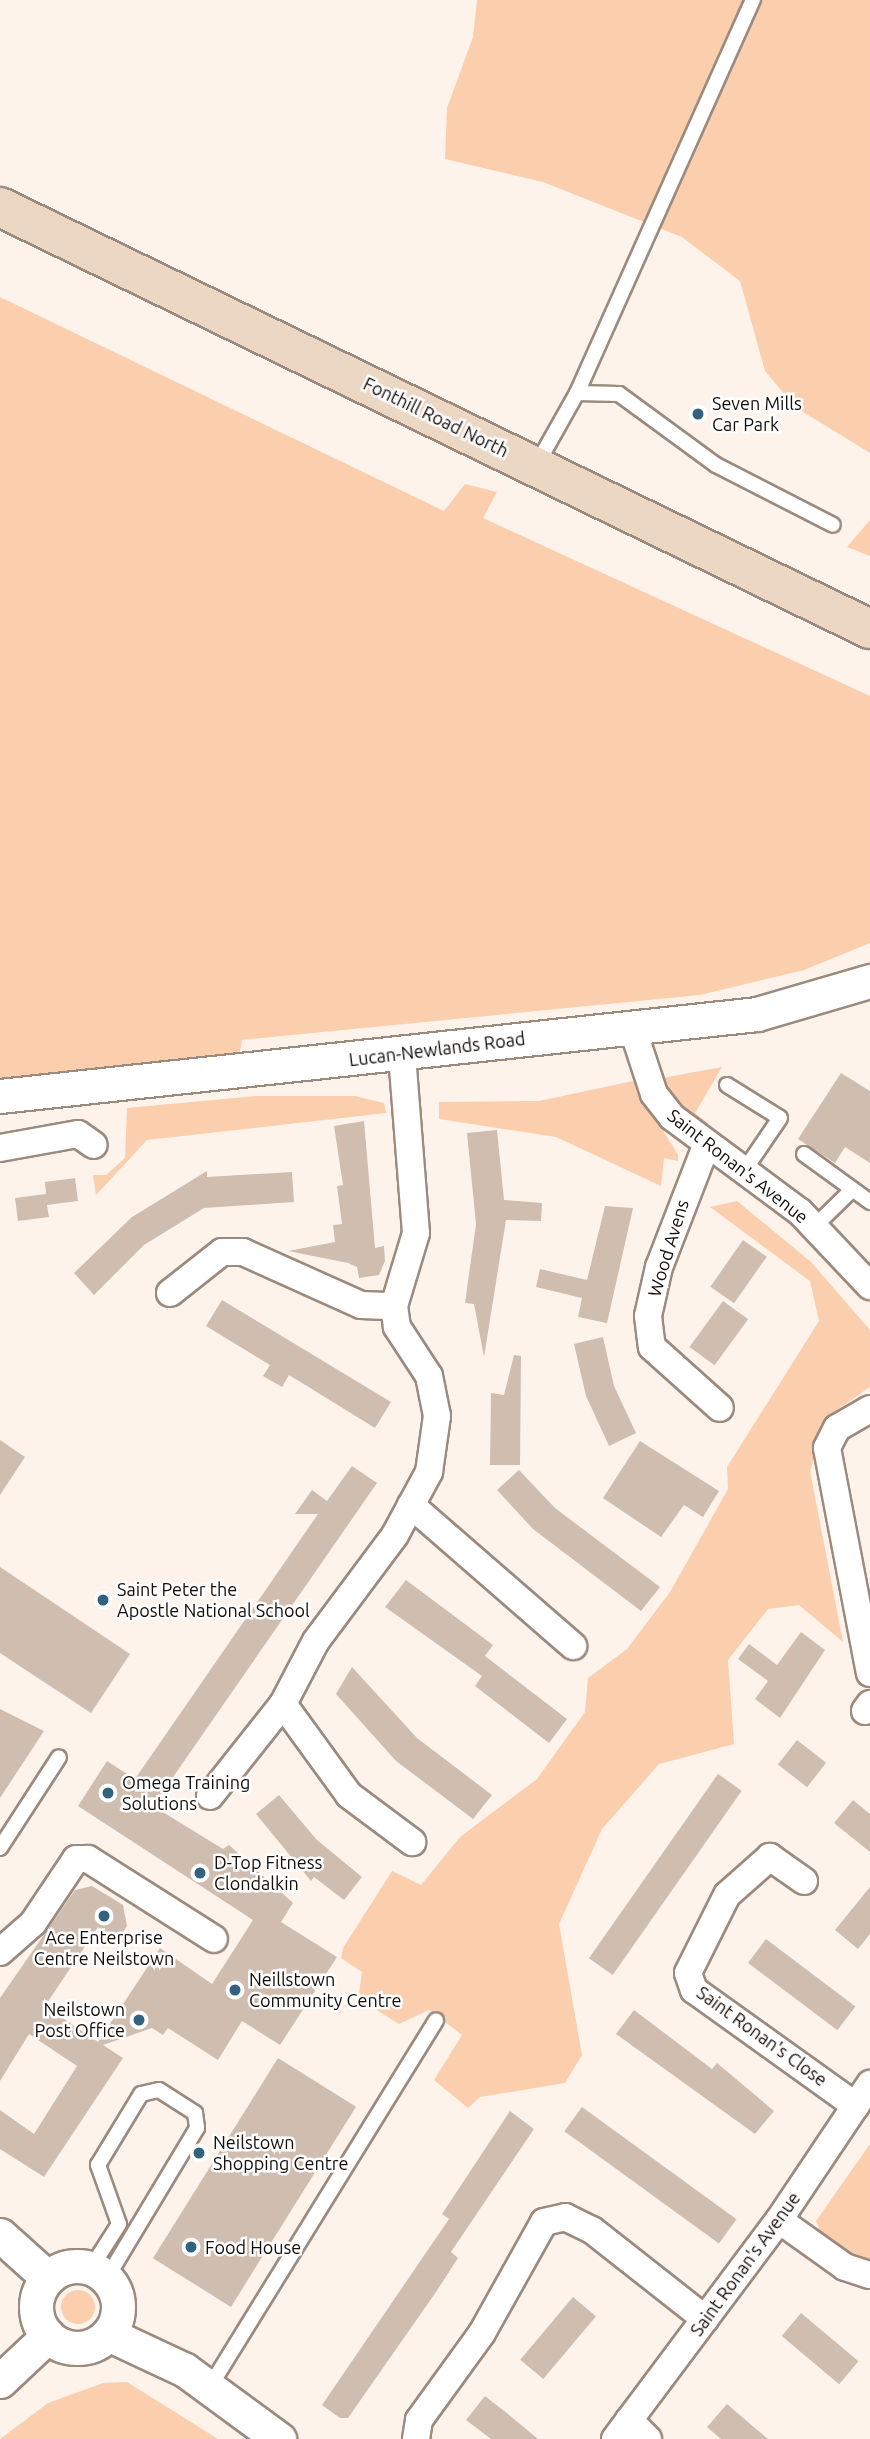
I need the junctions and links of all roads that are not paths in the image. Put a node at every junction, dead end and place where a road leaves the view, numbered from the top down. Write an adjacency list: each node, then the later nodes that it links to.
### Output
1 (753, 0): 3 (lane)
2 (0, 207): 4 (main road, Fonthill Road North)
3 (577, 393): 4 (lane); 5 (lane)
4 (537, 466): 6 (main road, Fonthill Road North)
5 (833, 525)
6 (868, 627)
7 (870, 981): 8 (street, Lucan-Newlands Road)
8 (633, 1030): 9 (street, Lucan-Newlands Road); 13 (street, Saint Ronan's Avenue)
9 (402, 1055): 11 (street, Lucan-Newlands Road); 22 (street)
10 (727, 1084): 16 (lane)
11 (0, 1096)
12 (94, 1145): 14 (street)
13 (706, 1146): 16 (street, Saint Ronan's Avenue); 23 (street, Wood Avens)
14 (0, 1148)
15 (804, 1154): 17 (lane)
16 (744, 1171): 19 (street, Saint Ronan's Avenue)
17 (853, 1189): 18 (lane); 19 (lane)
18 (870, 1202)
19 (814, 1227): 20 (street, Saint Ronan's Avenue)
20 (870, 1286)
21 (170, 1293): 22 (street)
22 (394, 1306): 25 (street)
23 (720, 1408)
24 (870, 1409): 27 (street)
25 (411, 1505): 26 (street); 28 (street)
26 (573, 1646)
27 (870, 1673)
28 (283, 1704): 30 (street); 31 (street)
29 (59, 1756): 32 (lane)
30 (211, 1796)
31 (412, 1842)
32 (0, 1847)
33 (804, 1881): 37 (street, Saint Ronan's Close)
34 (214, 1939): 35 (street)
35 (0, 1952)
36 (436, 2021): 47 (lane)
37 (863, 2095): 38 (street, Saint Ronan's Avenue)
38 (779, 2220): 41 (street); 43 (street, Saint Ronan's Avenue)
39 (0, 2235): 42 (street)
40 (99, 2273): 40 (lane); 42 (street); 44 (street)
41 (870, 2275)
42 (48, 2278): 45 (street)
43 (705, 2319): 48 (street, Saint Ronan's Avenue); 50 (street)
44 (108, 2334): 45 (street); 47 (street)
45 (48, 2336): 46 (street)
46 (0, 2381)
47 (209, 2388): 49 (street)
48 (622, 2429): 51 (street)
49 (279, 2439)
50 (416, 2439)
51 (648, 2439)

